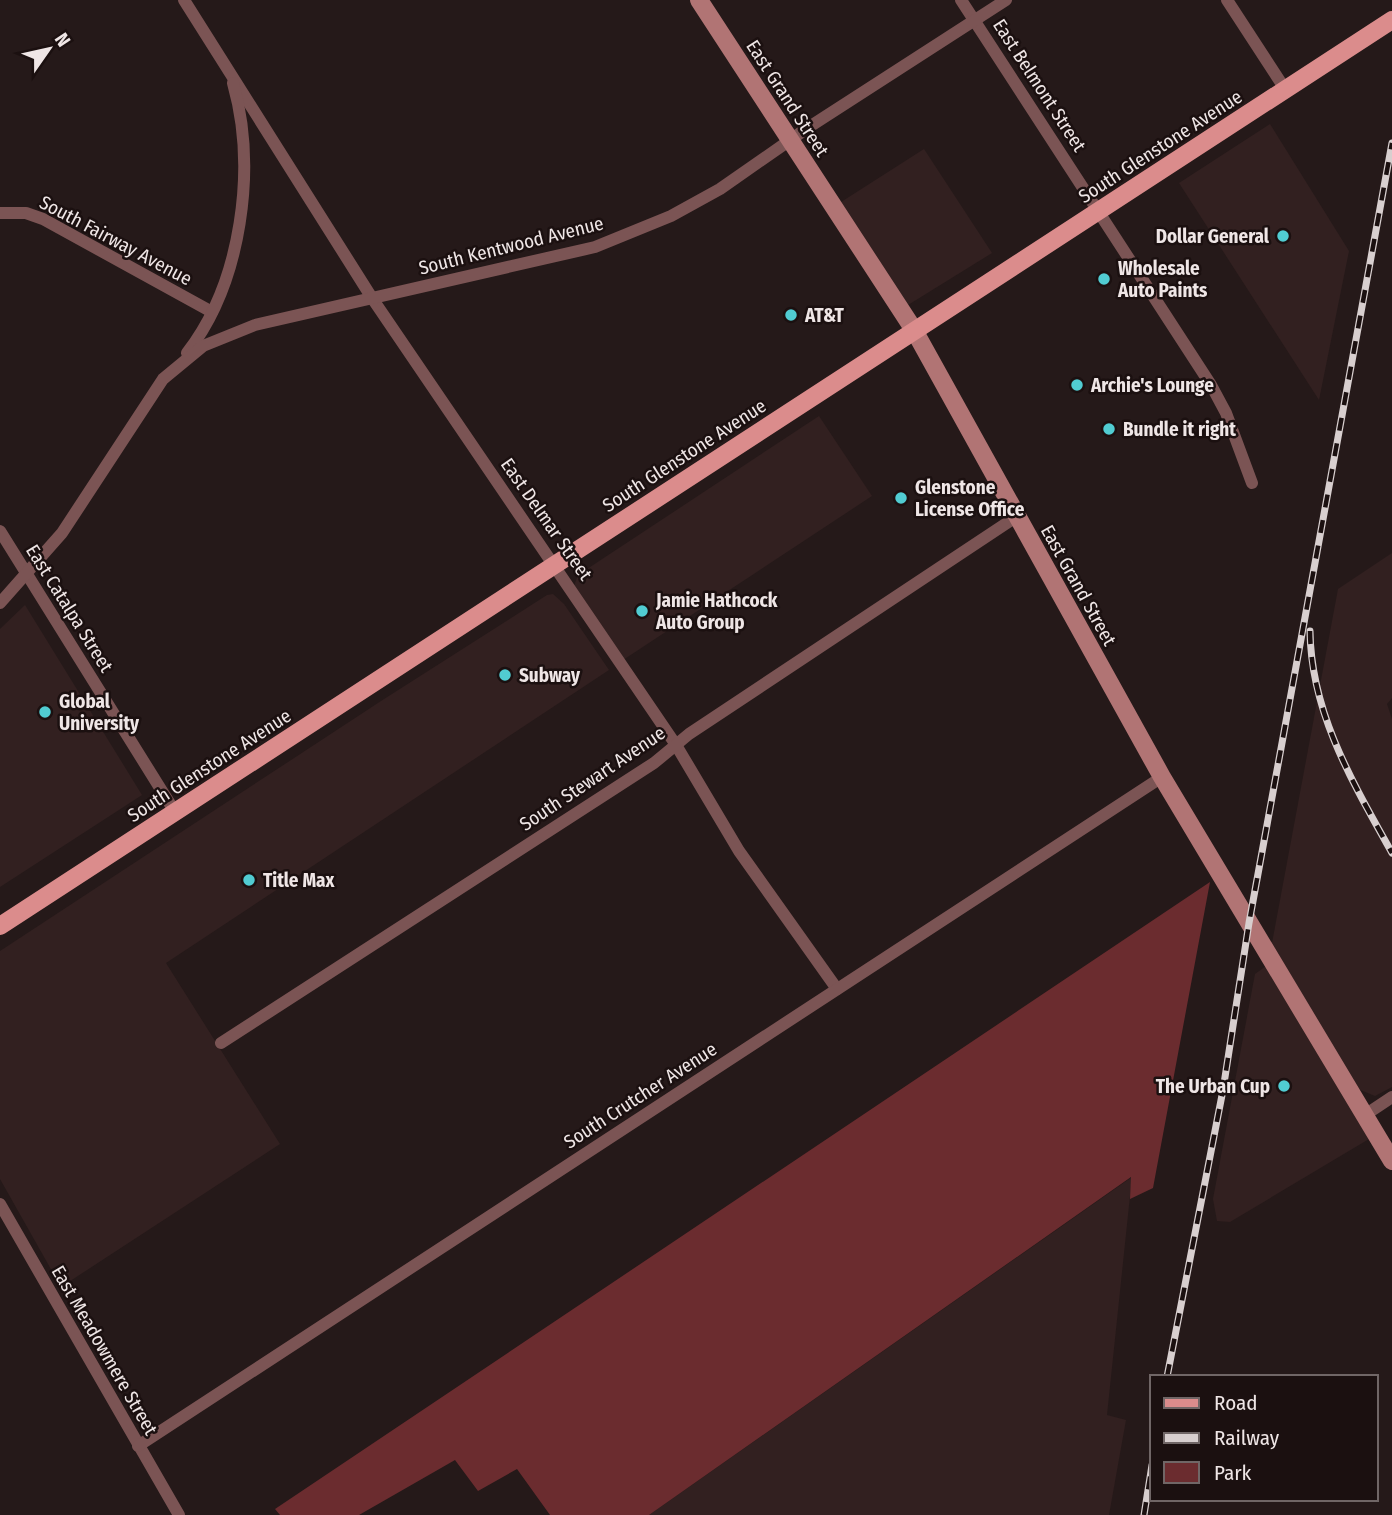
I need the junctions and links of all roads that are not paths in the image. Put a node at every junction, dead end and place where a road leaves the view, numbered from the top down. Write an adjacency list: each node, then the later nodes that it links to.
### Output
1 (184, 0): 8 (street, East Delmar Street)
2 (699, 0): 10 (main road, East Grand Street)
3 (961, 0): 7 (street, East Belmont Street)
4 (1006, 0): 7 (street, South Kentwood Avenue)
5 (1227, 0): 9 (street)
6 (1392, 20): 9 (main road, South Glenstone Avenue)
7 (974, 21): 10 (street, South Kentwood Avenue); 11 (street, East Belmont Street)
8 (229, 69): 13 (street, East Delmar Street); 14 (street, East Delmar Street)
9 (1285, 89): 11 (main road, South Glenstone Avenue)
10 (790, 139): 13 (street, South Kentwood Avenue); 15 (main road, East Grand Street)
11 (1100, 211): 15 (main road, South Glenstone Avenue); 17 (street, East Belmont Street)
12 (0, 213): 14 (street, South Fairway Avenue)
13 (372, 298): 16 (street, South Kentwood Avenue); 20 (street, East Delmar Street)
14 (212, 312): 16 (street, South Kentwood Avenue)
15 (914, 330): 18 (main road, East Grand Street); 20 (main road, South Glenstone Avenue)
16 (180, 362): 21 (street, South Kentwood Avenue)
17 (1252, 483)
18 (1016, 517): 23 (street, South Stewart Avenue); 24 (main road, East Grand Street)
19 (0, 531): 21 (street, East Catalpa Street)
20 (555, 565): 23 (street, East Delmar Street); 25 (main road, South Glenstone Avenue)
21 (27, 576): 22 (street, South Kentwood Avenue); 25 (street, East Catalpa Street)
22 (0, 603)
23 (676, 745): 27 (street, East Delmar Street); 28 (street, South Stewart Avenue)
24 (1162, 776): 27 (street, South Crutcher Avenue); 30 (main road, East Grand Street)
25 (175, 812): 26 (main road, South Glenstone Avenue)
26 (0, 926)
27 (837, 989): 33 (street, South Crutcher Avenue)
28 (221, 1043)
29 (1392, 1097): 30 (street)
30 (1365, 1115): 31 (main road, East Grand Street)
31 (1392, 1161)
32 (0, 1204): 33 (street, East Meadowmere Street)
33 (138, 1446): 34 (street, East Meadowmere Street)
34 (179, 1515)

